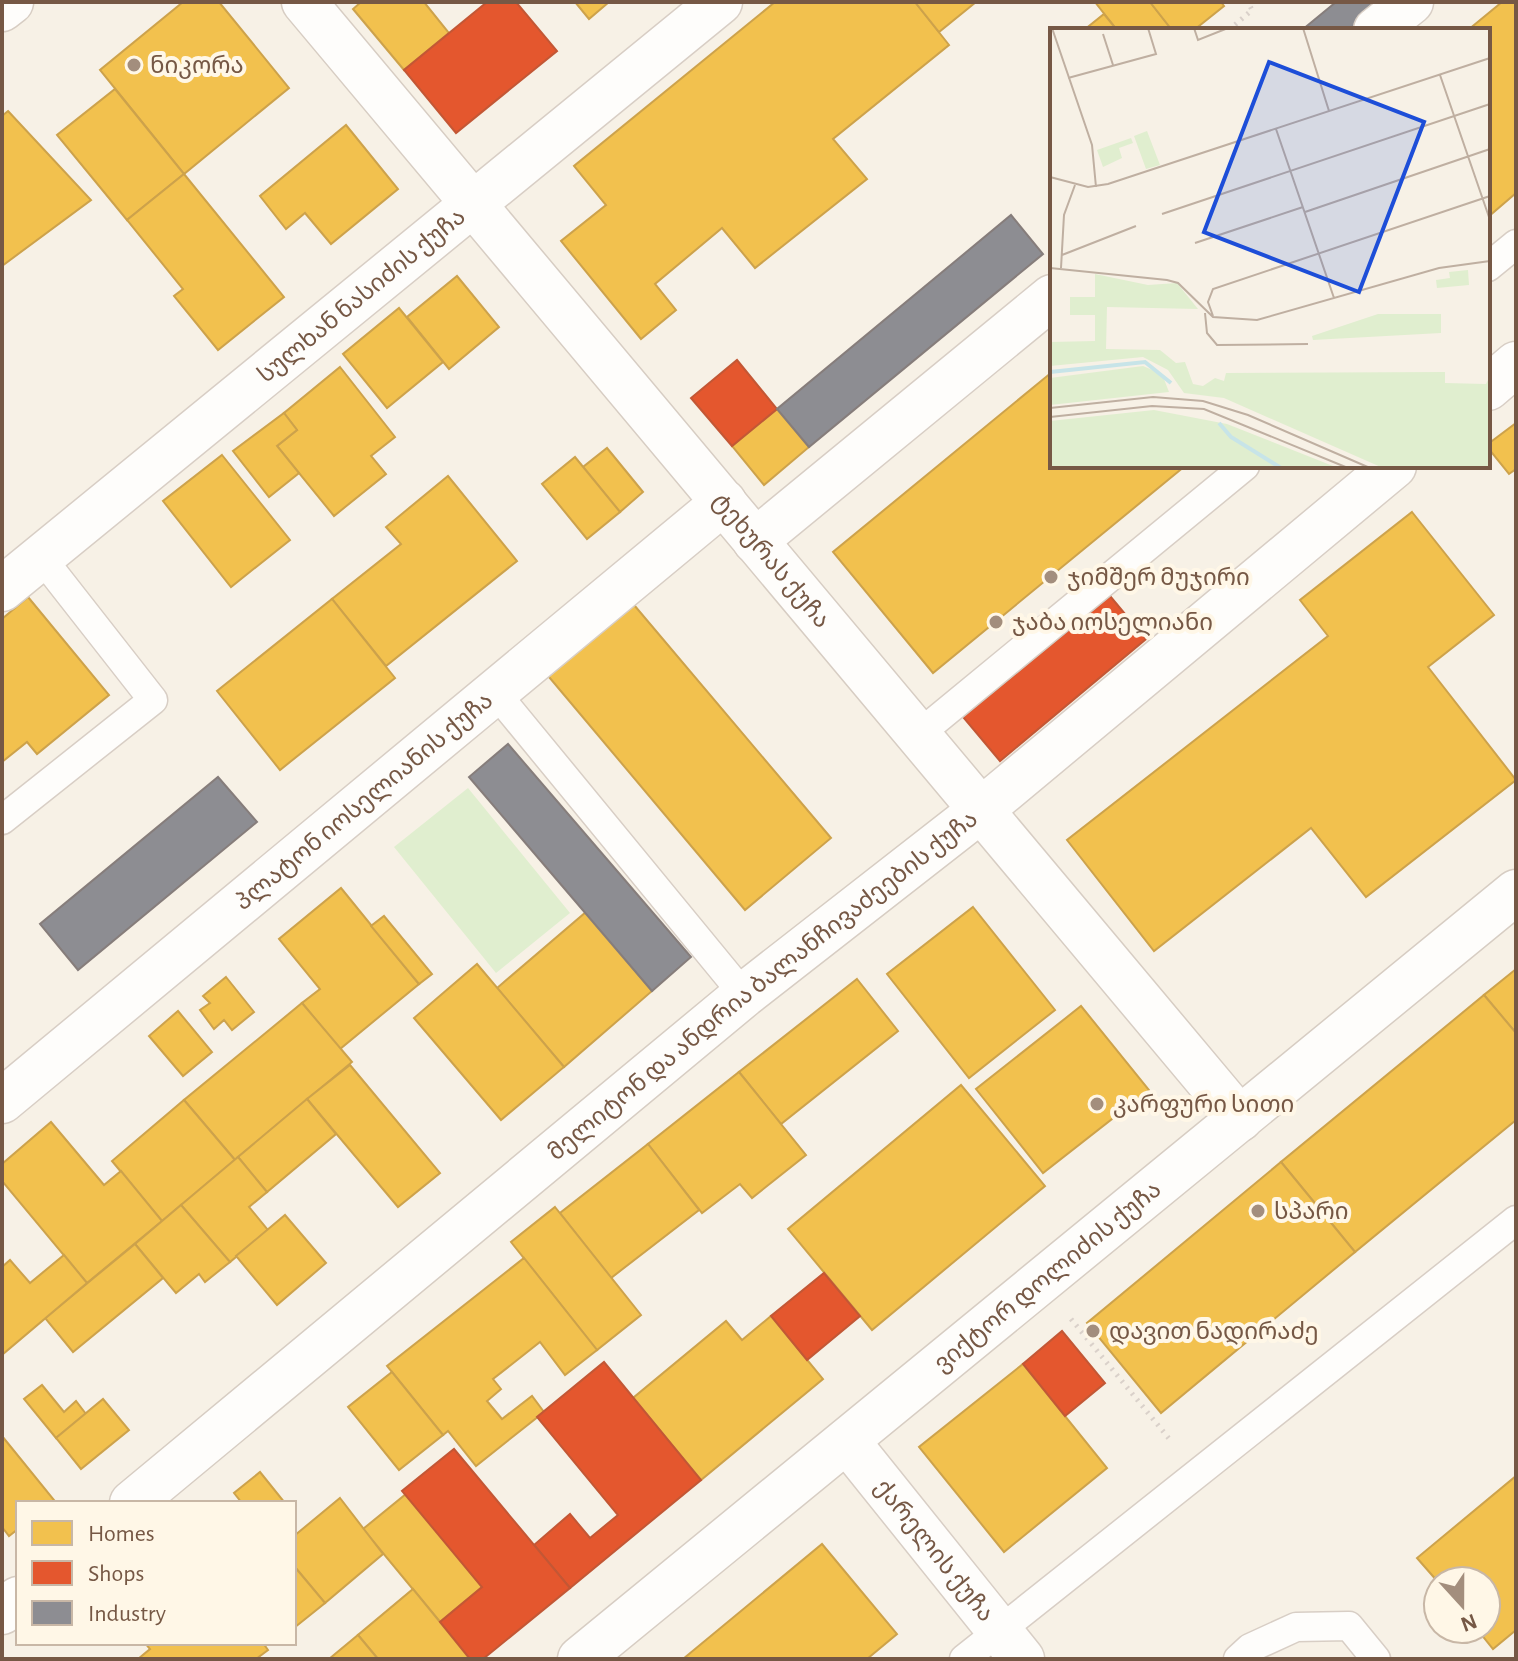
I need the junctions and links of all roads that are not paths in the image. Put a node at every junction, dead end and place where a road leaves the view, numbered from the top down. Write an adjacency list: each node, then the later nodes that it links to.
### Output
1 (11, 2): 5 (street)
2 (304, 2): 7 (street, ტეხურას ქუჩა)
3 (720, 2): 7 (street, სულხან ნასიძის ქუჩა)
4 (1411, 2): 6 (street)
5 (2, 9)
6 (1378, 28)
7 (474, 203): 15 (street, ტეხურას ქუჩა); 17 (street, სულხან ნასიძის ქუჩა)
8 (1516, 244): 9 (lane)
9 (1490, 265)
10 (1050, 299): 16 (street)
11 (1516, 364): 12 (street)
12 (1490, 386)
13 (1243, 468): 20 (lane)
14 (1392, 468): 21 (street, მელიტონ და ანდრია ბალანჩივაძეების ქუჩა)
15 (724, 502): 16 (street, ტეხურას ქუჩა); 19 (street, პლატონ იოსელიანის ქუჩა)
16 (755, 541): 20 (street, ტეხურას ქუჩა)
17 (41, 557): 18 (street, სულხან ნასიძის ქუჩა); 22 (lane)
18 (2, 589)
19 (495, 692): 24 (lane); 25 (street, პლატონ იოსელიანის ქუჩა)
20 (918, 735): 21 (street, ტეხურას ქუჩა)
21 (981, 810): 24 (street, მელიტონ და ანდრია ბალანჩივაძეების ქუჩა); 26 (street, ტეხურას ქუჩა)
22 (2, 820)
23 (1516, 892): 26 (street, ვიქტორ დოლიძის ქუჩა)
24 (744, 995): 29 (street, მელიტონ და ანდრია ბალანჩივაძეების ქუჩა)
25 (2, 1101)
26 (1240, 1119): 28 (street, ვიქტორ დოლიძის ქუჩა)
27 (1516, 1220): 30 (lane)
28 (847, 1441): 30 (street, ქარელის ქუჩა); 31 (street, ვიქტორ დოლიძის ქუჩა)
29 (134, 1501)
30 (1011, 1644): 32 (lane)
31 (580, 1659)
32 (964, 1659)
33 (1238, 1659): 34 (lane)
34 (1376, 1659)

